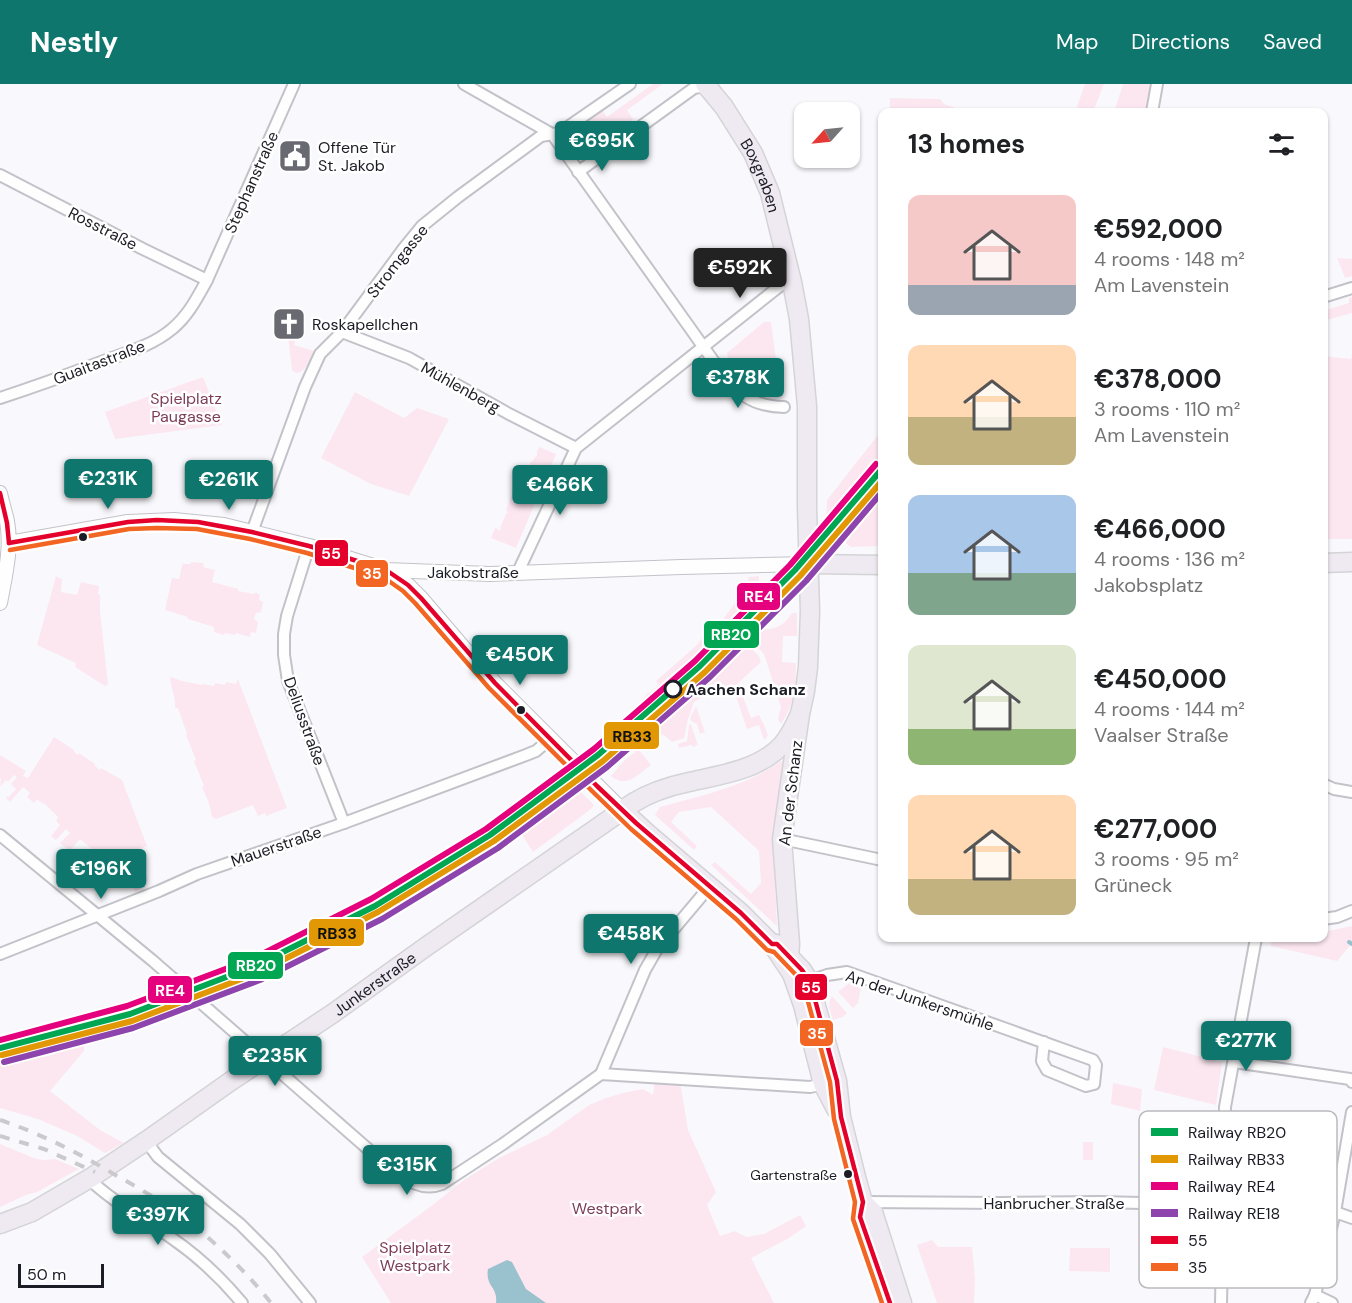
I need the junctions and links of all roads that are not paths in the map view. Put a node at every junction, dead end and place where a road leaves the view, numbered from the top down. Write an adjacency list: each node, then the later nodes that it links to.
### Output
1 (294, 84): 10 (street, Stephanstraße)
2 (464, 84): 7 (street)
3 (630, 84): 7 (street, Stromgasse)
4 (708, 84): 8 (street); 11 (main road, Boxgraben)
5 (1157, 84): 6 (street)
6 (1153, 108)
7 (552, 134): 8 (street); 14 (street, Stromgasse)
8 (578, 172): 15 (street)
9 (0, 175): 10 (street, Rosstraße)
10 (207, 280): 16 (street, Guaitastraße)
11 (792, 282): 15 (street); 25 (main road, Boxgraben)
12 (1352, 288): 13 (street)
13 (1328, 295)
14 (342, 332): 18 (street, Mühlenberg); 20 (street, Stromgasse)
15 (703, 346): 17 (street); 18 (street)
16 (0, 398)
17 (784, 407)
18 (576, 448): 28 (street)
19 (0, 493): 21 (street)
20 (252, 532): 21 (street, Jakobstraße); 22 (street, Jakobstraße)
21 (4, 544): 29 (street)
22 (309, 546): 27 (street, Jakobstraße); 35 (street, Deliusstraße)
23 (1352, 562): 24 (main road)
24 (1328, 563)
25 (810, 564): 26 (main road); 28 (street, Jakobstraße); 30 (main road, An der Schanz)
26 (878, 565)
27 (386, 570): 28 (street, Jakobstraße); 31 (street)
28 (518, 572)
29 (0, 603)
30 (800, 714): 34 (main road, An der Schanz); 37 (main road, An der Schanz)
31 (550, 739): 34 (street); 35 (street, Mauerstraße)
32 (1328, 786): 33 (street)
33 (1352, 792)
34 (622, 810): 39 (main road); 48 (main road, Junkerstraße)
35 (344, 823): 41 (street, Mauerstraße)
36 (0, 835): 41 (street)
37 (782, 839): 38 (street); 44 (main road, An der Schanz)
38 (878, 859)
39 (710, 886): 44 (main road); 50 (street)
40 (1352, 911): 42 (street)
41 (97, 916): 45 (street, Mauerstraße); 48 (street)
42 (1328, 918)
43 (1255, 942): 49 (street)
44 (784, 952): 46 (main road, An der Schanz)
45 (0, 954)
46 (803, 979): 47 (street, An der Junkersmühle); 51 (main road, An der Schanz)
47 (1044, 1042): 47 (street, An der Junkersmühle)
48 (265, 1058): 50 (street); 55 (main road, Junkerstraße)
49 (1234, 1062): 52 (street); 53 (street)
50 (601, 1074): 51 (street)
51 (830, 1082): 58 (main road, An der Schanz)
52 (1352, 1082)
53 (1226, 1111)
54 (1352, 1112): 57 (street)
55 (146, 1141): 56 (main road, Junkerstraße); 68 (street)
56 (89, 1179): 60 (main road, Junkerstraße); 67 (street)
57 (1337, 1200)
58 (863, 1202): 59 (street, Hanbrucher Straße); 69 (main road); 70 (main road)
59 (1139, 1203)
60 (32, 1212): 63 (main road, Junkerstraße); 64 (main road, Junkerstraße)
61 (1337, 1213): 62 (street, Hanbrucher Straße)
62 (1352, 1218)
63 (0, 1224)
64 (0, 1237)
65 (1221, 1288): 71 (street)
66 (1313, 1299): 72 (street)
67 (242, 1303)
68 (310, 1303)
69 (890, 1303)
70 (902, 1303)
71 (1221, 1303)
72 (1332, 1303)

